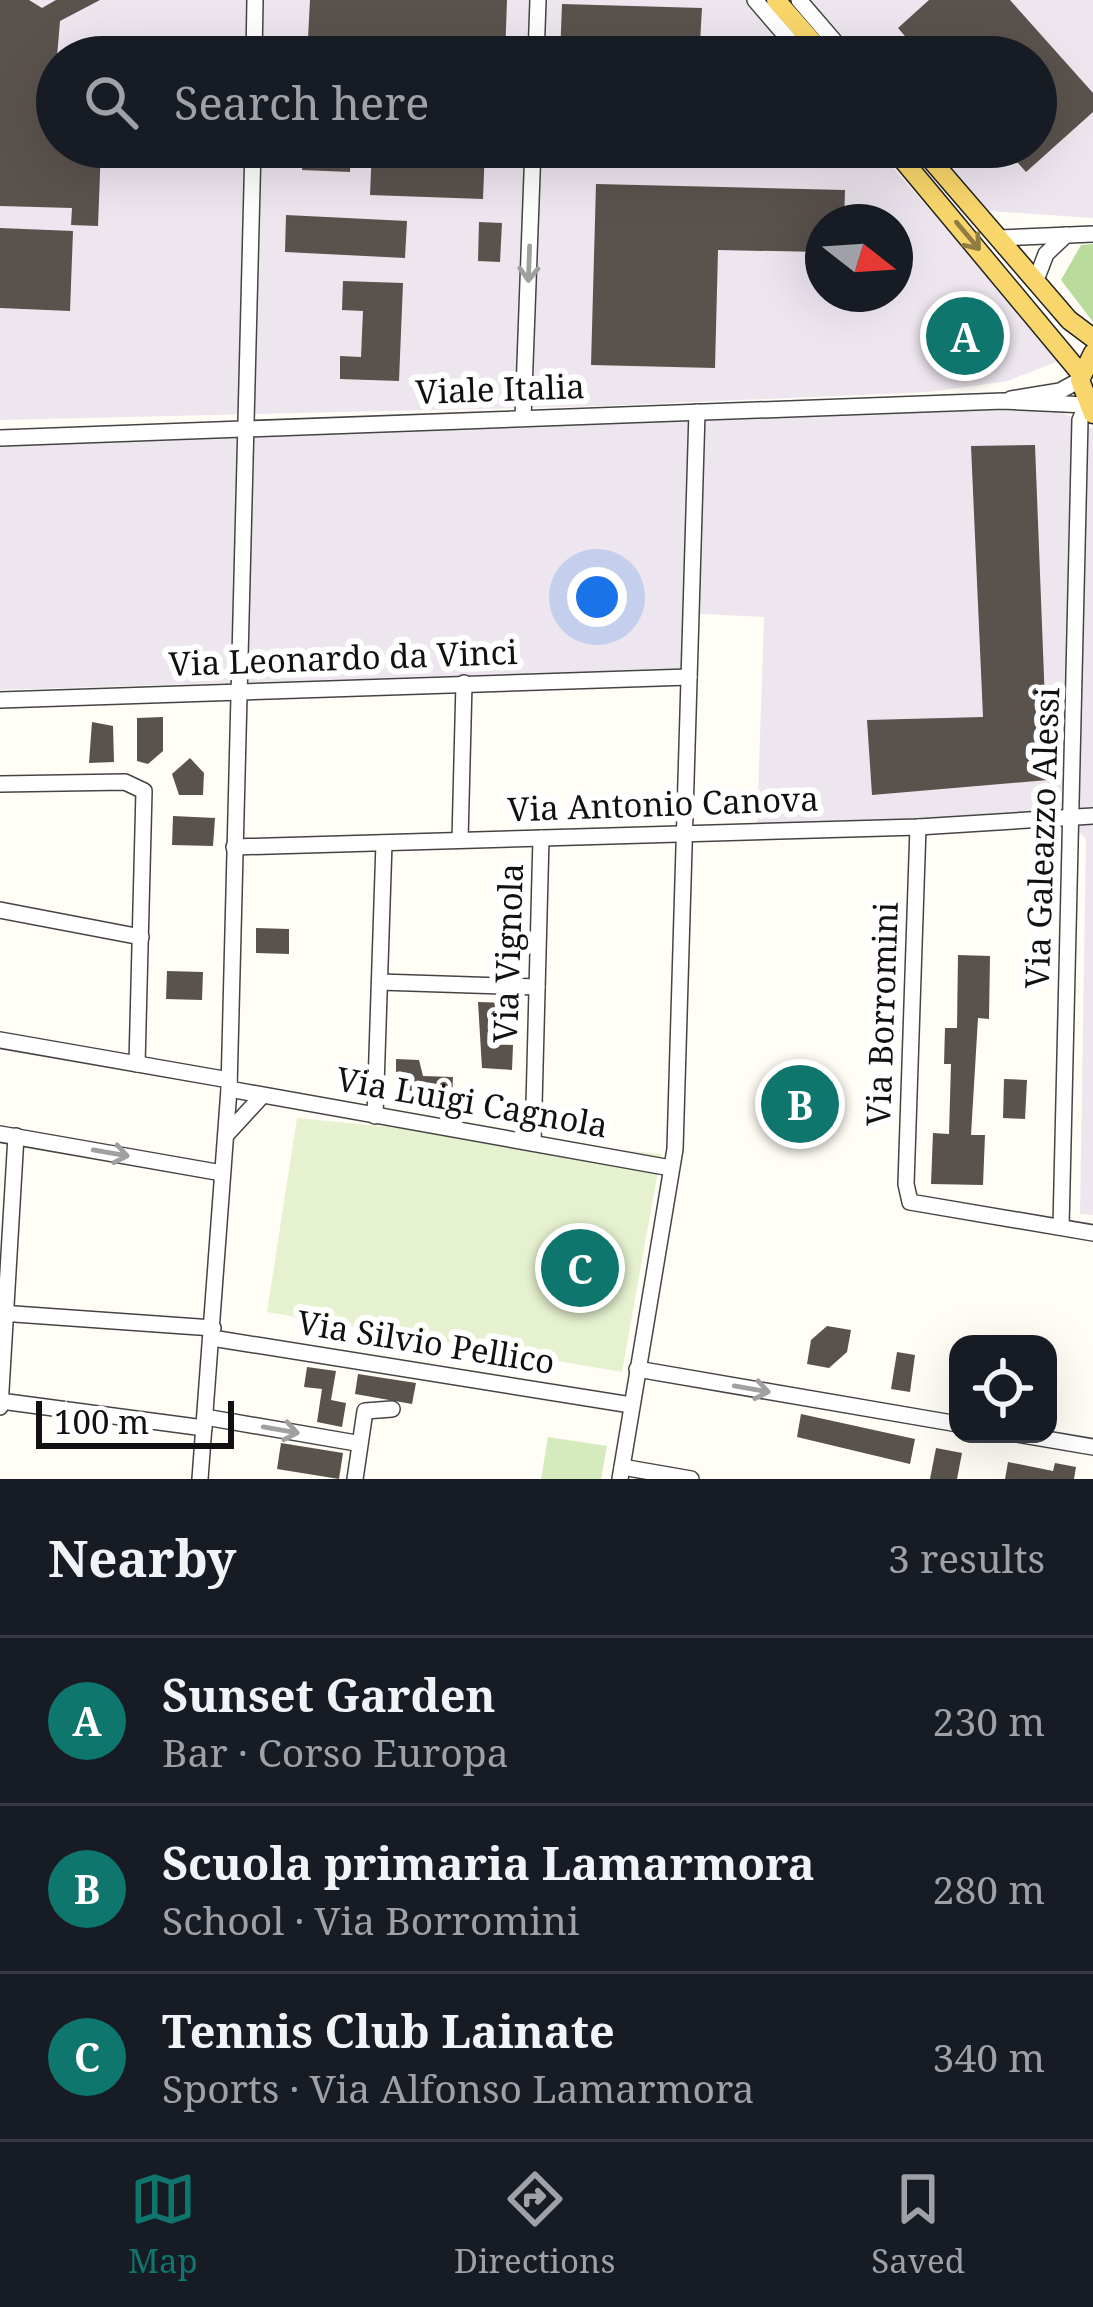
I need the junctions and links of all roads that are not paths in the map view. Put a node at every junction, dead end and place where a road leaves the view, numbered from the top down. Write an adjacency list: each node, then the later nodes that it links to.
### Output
1 (255, 0): 6 (street)
2 (538, 0): 7 (street)
3 (755, 0): 8 (street)
4 (776, 0): 9 (main road)
5 (799, 0): 10 (street)
6 (254, 36)
7 (537, 36)
8 (786, 36)
9 (808, 36)
10 (830, 36)
11 (253, 168): 26 (street)
12 (532, 168): 25 (street, one-way to 25)
13 (909, 168): 21 (main road, one-way to 21)
14 (938, 168): 17 (main road)
15 (1093, 234): 16 (street)
16 (1066, 236): 17 (street); 18 (street)
17 (999, 238): 18 (main road)
18 (1036, 280): 19 (main road)
19 (1093, 338)
20 (1093, 353): 21 (main road)
21 (1080, 377): 22 (street, Viale Italia); 23 (main road)
22 (1003, 401): 23 (street, Viale Italia); 24 (street, Viale Italia)
23 (1088, 408): 28 (street, Via Galeazzo Alessi)
24 (697, 412): 25 (street, Viale Italia); 29 (street)
25 (523, 418): 26 (street, Viale Italia)
26 (249, 428): 27 (street, Viale Italia); 31 (street)
27 (0, 438)
28 (1088, 443): 35 (street, Via Galeazzo Alessi)
29 (689, 676): 30 (street, Via Leonardo da Vinci); 37 (street)
30 (464, 683): 31 (street, Via Leonardo da Vinci); 39 (street)
31 (241, 693): 32 (street, Via Leonardo da Vinci); 41 (street)
32 (0, 700)
33 (0, 784): 43 (street)
34 (1093, 816): 35 (street, Via Antonio Canova)
35 (1072, 817): 36 (street, Via Antonio Canova); 56 (street, Via Galeazzo Alessi)
36 (918, 827): 37 (street, Via Antonio Canova); 56 (street, Via Borromini)
37 (684, 834): 38 (street, Via Antonio Canova); 54 (street)
38 (541, 838): 39 (street, Via Antonio Canova); 45 (street, Via Vignola)
39 (460, 840): 40 (street, Via Antonio Canova)
40 (384, 843): 41 (street, Via Antonio Canova); 44 (street)
41 (234, 848): 48 (street)
42 (0, 910): 43 (street)
43 (141, 937): 47 (street)
44 (380, 982): 45 (street); 50 (street)
45 (537, 988): 53 (street, Via Vignola)
46 (0, 1040): 47 (street, Via Luigi Cagnola)
47 (137, 1064): 48 (street, Via Luigi Cagnola)
48 (229, 1085): 49 (street, Via Luigi Cagnola); 52 (street)
49 (262, 1096): 50 (street, Via Luigi Cagnola); 52 (street)
50 (375, 1116): 53 (street, Via Luigi Cagnola)
51 (8, 1135): 55 (street, one-way to 55); 58 (street)
52 (225, 1138): 55 (street)
53 (533, 1143): 54 (street, Via Luigi Cagnola)
54 (671, 1168): 60 (street)
55 (222, 1173): 59 (street)
56 (1061, 1227): 57 (street)
57 (1093, 1233)
58 (3, 1313): 59 (street, Via Silvio Pellico); 61 (street)
59 (212, 1333): 62 (street, Via Silvio Pellico); 64 (street)
60 (637, 1370): 62 (street); 65 (street, one-way to 65)
61 (0, 1404): 64 (street)
62 (631, 1405): 69 (street)
63 (392, 1409): 67 (street)
64 (204, 1422): 67 (street, one-way to 67); 70 (street)
65 (949, 1422)
66 (1057, 1441): 68 (street)
67 (356, 1443): 71 (street)
68 (1093, 1447)
69 (621, 1473): 72 (street)
70 (200, 1479)
71 (355, 1479)
72 (691, 1479)

